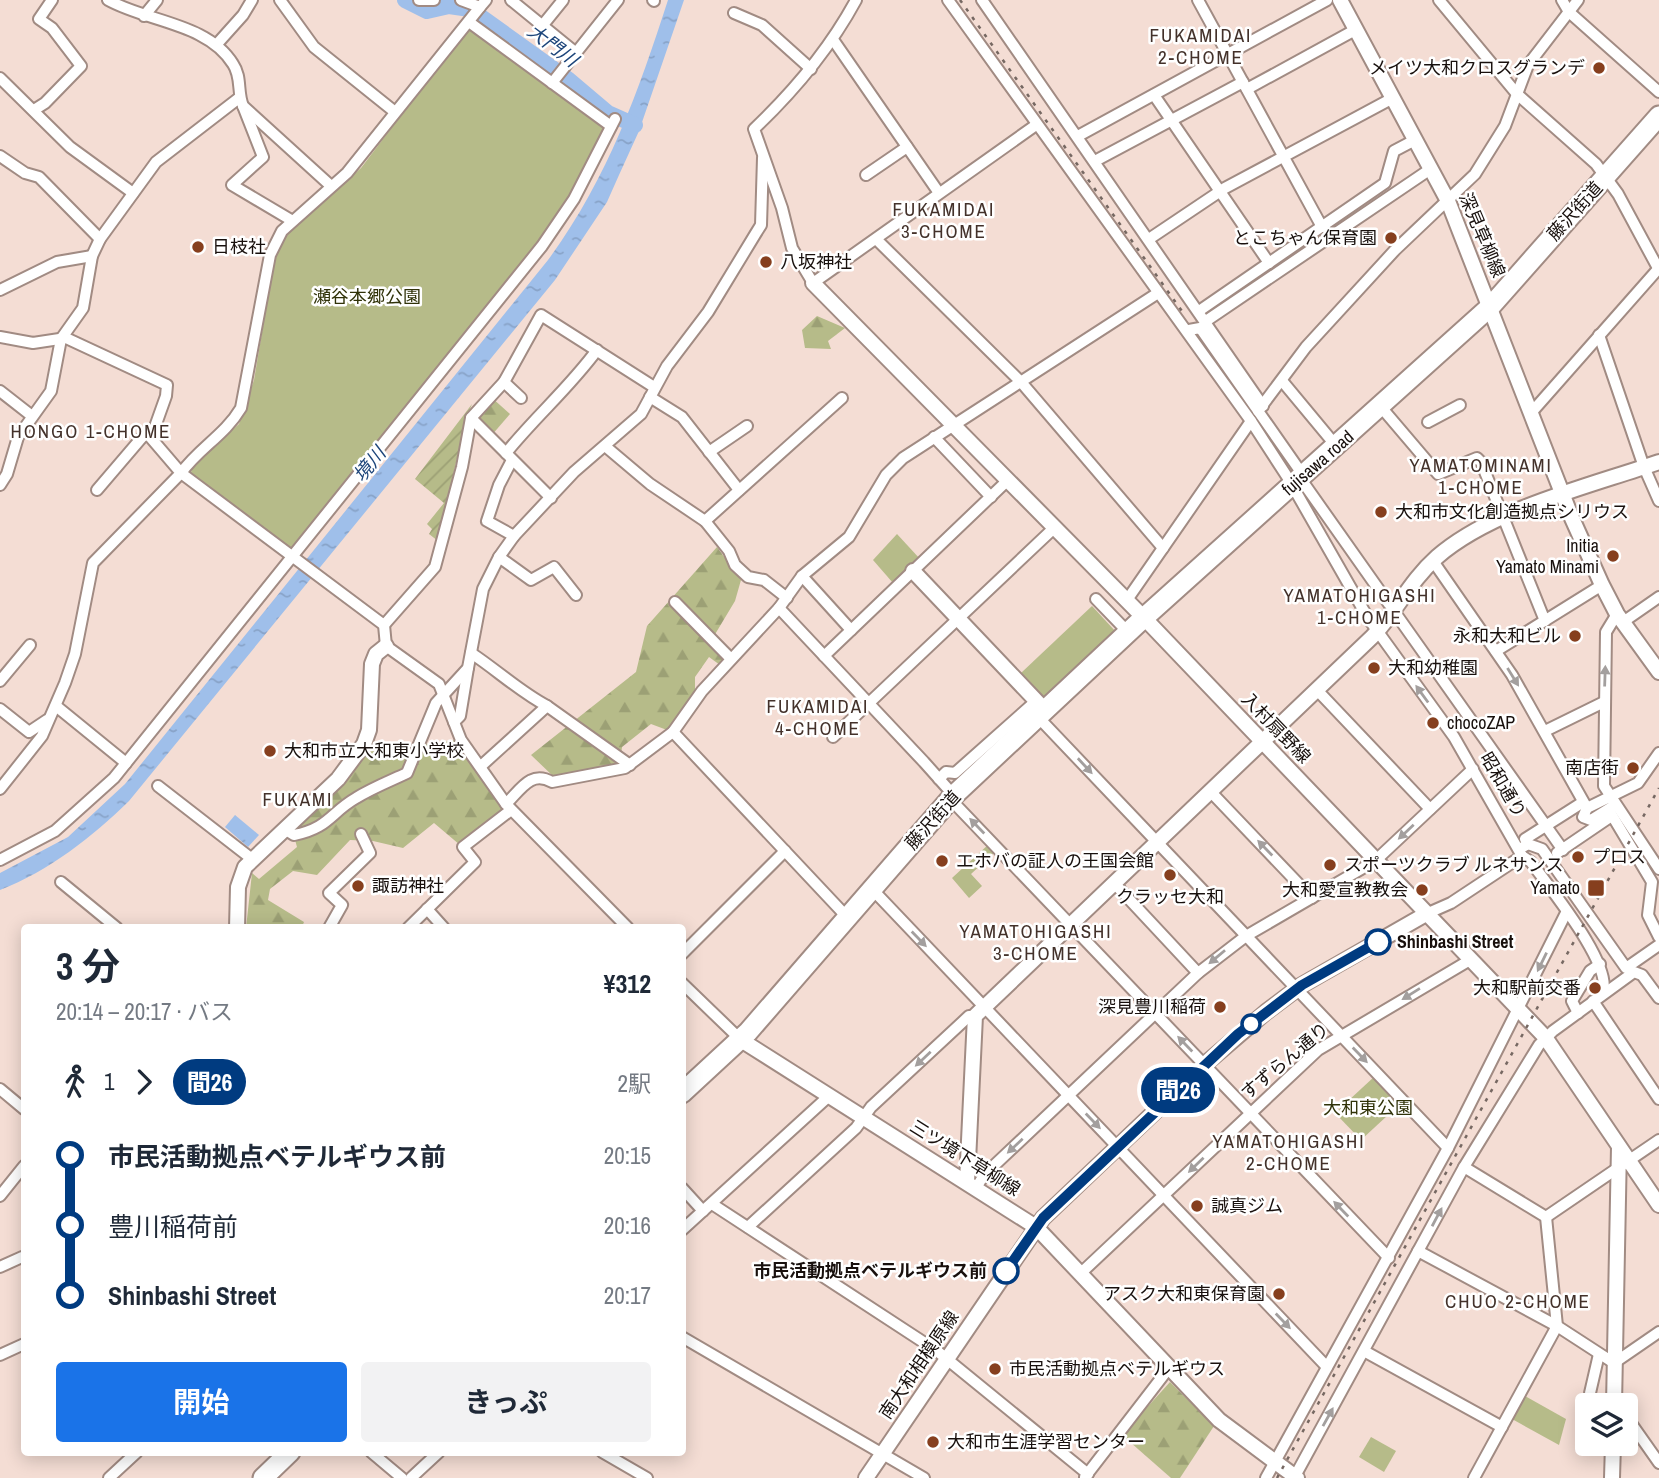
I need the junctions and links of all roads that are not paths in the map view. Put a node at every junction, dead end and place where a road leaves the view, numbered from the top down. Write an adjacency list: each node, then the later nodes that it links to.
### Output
1 (52, 0): 40 (street)
2 (108, 0): 24 (street)
3 (157, 0): 24 (street)
4 (252, 0): 28 (street)
5 (280, 0): 41 (street)
6 (421, 0): 7 (street)
7 (434, 0)
8 (461, 0): 21 (street)
9 (510, 0): 25 (street)
10 (563, 0): 25 (street)
11 (618, 0): 29 (street)
12 (856, 0): 27 (street)
13 (948, 0): 44 (street)
14 (982, 0): 45 (street)
15 (1198, 0): 30 (street)
16 (1326, 0): 30 (street)
17 (1439, 0): 37 (street)
18 (1562, 0): 22 (street)
19 (1578, 0): 22 (street)
20 (1343, 1): 26 (street, 深見草柳線)
21 (477, 11): 32 (street); 41 (street)
22 (1569, 12): 35 (street); 37 (street)
23 (734, 13): 31 (street)
24 (144, 16): 28 (street)
25 (542, 26): 29 (street)
26 (1355, 30): 34 (street); 38 (street, 深見草柳線)
27 (834, 41): 31 (street); 47 (street)
28 (217, 44): 39 (street)
29 (576, 53): 32 (street)
30 (1227, 54): 34 (street); 36 (street)
31 (811, 69): 50 (street)
32 (557, 77): 118 (street)
33 (0, 79): 40 (street)
34 (1245, 85): 43 (street); 49 (street)
35 (1659, 92)
36 (1154, 94): 43 (street); 45 (street)
37 (1517, 94): 54 (street); 59 (street)
38 (1391, 99): 46 (street, 深見草柳線); 49 (street)
39 (241, 102): 55 (street); 57 (street); 60 (street)
40 (34, 110): 57 (street)
41 (395, 112): 55 (street)
42 (1659, 116): 54 (highway, 藤沢街道)
43 (1171, 120): 51 (street); 56 (street)
44 (1036, 125): 58 (street); 70 (street)
45 (1077, 136): 51 (street)
46 (1413, 141): 52 (street, 深見草柳線); 61 (street)
47 (906, 147): 53 (street); 58 (street)
48 (0, 156): 62 (street)
49 (1284, 157): 56 (street); 61 (street)
50 (763, 158): 68 (street); 82 (street)
51 (1095, 161): 64 (street)
52 (1429, 170): 59 (street, 深見草柳線); 73 (street)
53 (866, 174)
54 (1605, 177): 67 (street); 71 (highway, 藤沢街道)
55 (331, 186): 60 (street)
56 (1220, 191): 64 (street); 66 (street)
57 (133, 193): 62 (street)
58 (939, 194): 63 (street)
59 (1448, 201): 71 (street, 深見草柳線); 80 (street)
60 (292, 220): 102 (street)
61 (1322, 227): 66 (street)
62 (100, 239): 65 (street)
63 (876, 239): 68 (street); 79 (street)
64 (1149, 239): 72 (street)
65 (92, 256): 69 (street); 76 (street)
66 (1269, 263): 72 (street)
67 (1659, 269): 74 (street)
68 (813, 284): 93 (street, 入村扇野線)
69 (0, 290)
70 (1158, 293): 79 (street); 87 (street)
71 (1490, 306): 86 (highway, fujisawa road); 88 (street, 深見草柳線)
72 (1199, 311): 73 (street)
73 (1200, 326): 87 (street)
74 (1599, 335): 88 (street); 101 (street)
75 (0, 337): 76 (street)
76 (61, 339): 89 (street); 94 (street)
77 (597, 350): 78 (street); 82 (street); 99 (street)
78 (504, 382): 83 (street); 90 (street)
79 (1021, 382): 93 (street); 116 (street)
80 (1283, 382): 87 (street); 97 (street)
81 (0, 391): 89 (street)
82 (652, 392): 96 (street); 98 (street)
83 (521, 398)
84 (842, 398): 107 (street)
85 (1460, 405): 91 (street)
86 (1381, 407): 97 (highway, fujisawa road); 112 (street)
87 (1257, 413): 103 (street); 103 (street); 116 (street)
88 (1531, 413): 108 (street, 深見草柳線)
89 (33, 416): 105 (street)
90 (471, 418): 99 (street); 133 (street)
91 (1428, 422)
92 (747, 426): 98 (street)
93 (953, 426): 95 (street); 104 (street, 入村扇野線)
94 (153, 433): 102 (street); 106 (street)
95 (934, 438): 109 (street); 121 (street)
96 (605, 446): 110 (street); 113 (street)
97 (1337, 447): 103 (highway, fujisawa road)
98 (709, 452): 107 (street)
99 (509, 456): 110 (street); 115 (street)
100 (1659, 462): 101 (street)
101 (1644, 467): 108 (street); 111 (street)
102 (181, 473): 118 (street); 150 (street)
103 (1298, 480): 129 (highway, fujisawa road); 136 (street, 昭和通り); 174 (street)
104 (1007, 481): 109 (street); 114 (street, 入村扇野線)
105 (0, 485)
106 (97, 490)
107 (739, 490): 113 (street)
108 (1564, 495): 112 (street); 122 (street, 深見草柳線)
109 (990, 497): 120 (street)
110 (551, 498): 115 (street)
111 (1659, 501)
112 (1502, 517): 119 (street); 132 (street)
113 (705, 522): 128 (street)
114 (1054, 528): 125 (street, 入村扇野線); 131 (street)
115 (514, 536): 117 (street)
116 (1163, 548): 125 (street)
117 (499, 557): 123 (street); 140 (street)
118 (292, 558): 133 (street); 161 (street)
119 (1433, 561): 136 (street); 139 (street)
120 (913, 571): 131 (street); 135 (street)
121 (802, 576): 128 (street); 135 (street)
122 (1602, 585): 130 (street, 深見草柳線); 132 (street)
123 (576, 594)
124 (1096, 599): 134 (street)
125 (1127, 600): 129 (street, 入村扇野線)
126 (1658, 600): 130 (street)
127 (675, 602): 142 (street)
128 (783, 603): 141 (street); 142 (street)
129 (1144, 618): 153 (highway, 藤沢街道); 159 (street, 入村扇野線)
130 (1620, 618): 144 (street, 深見草柳線); 148 (street, one-way to 130)
131 (958, 619): 149 (street); 153 (street)
132 (1545, 621): 139 (street)
133 (384, 625): 138 (street)
134 (1124, 628)
135 (851, 630): 141 (street)
136 (1377, 632): 146 (street); 164 (street, 昭和通り, one-way to 136)
137 (30, 645): 145 (street)
138 (386, 646): 147 (street); 175 (street)
139 (1496, 652): 156 (street, one-way to 156)
140 (471, 653): 143 (street); 151 (street)
141 (824, 656): 149 (street)
142 (731, 659): 157 (street)
143 (468, 668): 147 (street); 155 (street)
144 (1659, 672)
145 (0, 681)
146 (1317, 690): 159 (street); 173 (street)
147 (444, 691): 155 (street); 175 (street)
148 (1604, 702): 156 (street); 172 (street)
149 (869, 703): 158 (street); 165 (street)
150 (56, 706): 154 (street); 161 (street)
151 (547, 706): 162 (street); 163 (street)
152 (0, 709): 154 (street)
153 (1040, 709): 165 (street); 169 (highway, 藤沢街道); 177 (street, one-way to 177)
154 (50, 718): 167 (street)
155 (454, 722): 163 (street)
156 (1545, 731): 170 (street)
157 (673, 732): 162 (street); 180 (street)
158 (833, 737)
159 (1262, 742): 168 (street); 185 (street, 入村扇野線)
160 (1659, 753): 172 (street)
161 (126, 763): 183 (street)
162 (630, 765): 171 (street)
163 (481, 766): 171 (street)
164 (1474, 769): 173 (street); 178 (street, 昭和通り)
165 (939, 779): 169 (street)
166 (158, 786): 181 (street)
167 (0, 789)
168 (1210, 791): 177 (street); 189 (street, one-way to 168)
169 (952, 797): 188 (highway, 藤沢街道); 202 (street, one-way to 169)
170 (1584, 806): 172 (street); 174 (street)
171 (508, 807): 190 (street); 201 (street)
172 (1611, 808): 179 (street); 184 (street); 204 (street)
173 (1430, 809): 185 (street, one-way to 185)
174 (1546, 824): 178 (street, 南大和相模原線); 179 (street)
175 (286, 830): 181 (street)
176 (361, 834): 198 (street)
177 (1157, 842): 187 (street); 203 (street)
178 (1524, 849): 182 (street); 192 (street); 193 (street, 南大和相模原線)
179 (1563, 849): 182 (street)
180 (785, 851): 194 (street); 206 (street)
181 (252, 859): 197 (street)
182 (1549, 859): 191 (street)
183 (0, 860)
184 (1657, 860)
185 (1375, 861): 189 (street); 193 (street, 入村扇野線)
186 (61, 882): 196 (street)
187 (1114, 883): 202 (street); 209 (street)
188 (872, 889): 194 (highway, 藤沢街道); 215 (street, one-way to 215)
189 (1312, 898): 203 (street)
190 (427, 909): 199 (street); 200 (street)
191 (1586, 912): 195 (street); 205 (street)
192 (1566, 913): 208 (street); 214 (street, one-way to 214)
193 (1426, 914): 207 (street, 入村扇野線); 211 (street, 南大和相模原線)
194 (847, 917): 220 (highway, 藤沢街道)
195 (1581, 923)
196 (112, 924)
197 (237, 924)
198 (331, 924)
199 (412, 924)
200 (440, 924)
201 (624, 924)
202 (1070, 925): 215 (street); 216 (street)
203 (1246, 936): 209 (street, one-way to 209); 211 (street)
204 (1659, 937)
205 (1659, 945)
206 (686, 950)
207 (1470, 960): 214 (street, 入村扇野線); 218 (street, すずらん通り, one-way to 218)
208 (1600, 964): 212 (street); 217 (street)
209 (1198, 972): 216 (street)
210 (686, 987): 220 (street, 三ツ境下草柳線)
211 (1297, 989): 218 (street); 221 (street, 南大和相模原線)
212 (1598, 998): 213 (street); 217 (street); 226 (street)
213 (1659, 998)
214 (1518, 1011): 219 (street, 入村扇野線); 232 (street)
215 (979, 1012): 225 (street); 229 (street, one-way to 229); 236 (street)
216 (1155, 1013): 221 (street, one-way to 216); 225 (street)
217 (1578, 1013): 219 (street)
218 (1341, 1035): 228 (street, すずらん通り); 232 (street, one-way to 232)
219 (1545, 1037): 233 (street, 入村扇野線); 234 (street)
220 (741, 1040): 223 (highway); 224 (street, 三ツ境下草柳線)
221 (1204, 1065): 228 (street); 231 (street, 南大和相模原線)
222 (0, 1089): 227 (street)
223 (686, 1089)
224 (829, 1096): 229 (street, 三ツ境下草柳線); 241 (street)
225 (1068, 1096): 231 (street, one-way to 231); 236 (street, one-way to 236)
226 (1659, 1099)
227 (21, 1106)
228 (1250, 1113): 239 (street, すずらん通り, one-way to 239); 248 (street, one-way to 228)
229 (864, 1118): 236 (street, 三ツ境下草柳線); 244 (street)
230 (1659, 1140): 233 (street)
231 (1117, 1147): 239 (street); 245 (street, 南大和相模原線)
232 (1448, 1148): 248 (street)
233 (1624, 1165): 240 (street, 入村扇野線); 242 (street); 259 (street)
234 (1464, 1167): 242 (street); 246 (street, one-way to 234)
235 (21, 1169): 237 (street)
236 (971, 1185): 245 (street, 三ツ境下草柳線)
237 (3, 1188)
238 (686, 1191): 241 (street)
239 (1164, 1196): 250 (street, すずらん通り); 260 (street, one-way to 260)
240 (1659, 1205)
241 (708, 1208): 243 (street); 244 (street)
242 (1546, 1217): 251 (street)
243 (686, 1227)
244 (748, 1227): 258 (street)
245 (1035, 1227): 250 (street, 三ツ境下草柳線); 258 (street, 南大和相模原線)
246 (1418, 1251): 251 (street); 255 (street)
247 (21, 1257): 249 (street)
248 (1388, 1258): 260 (street)
249 (0, 1267)
250 (1081, 1273): 261 (street, 三ツ境下草柳線)
251 (1558, 1326): 256 (street); 264 (street)
252 (1659, 1332): 259 (street)
253 (686, 1339): 266 (street)
254 (21, 1345): 257 (street)
255 (1364, 1351): 264 (street); 284 (street, one-way to 255)
256 (1599, 1354): 259 (street); 262 (street)
257 (0, 1355)
258 (947, 1358): 266 (street, 南大和相模原線); 275 (street)
259 (1614, 1363): 263 (street)
260 (1327, 1367): 274 (street)
261 (1169, 1368): 274 (street, 三ツ境下草柳線); 275 (street)
262 (1590, 1393)
263 (1615, 1393)
264 (1502, 1427): 285 (street)
265 (1638, 1433): 273 (street)
266 (882, 1454): 281 (street, 南大和相模原線); 282 (street)
267 (132, 1456): 276 (street)
268 (286, 1456): 277 (highway)
269 (376, 1456): 278 (street)
270 (435, 1456): 279 (street)
271 (609, 1456): 280 (street)
272 (1613, 1456): 286 (street)
273 (1659, 1463)
274 (1273, 1464): 283 (street); 284 (street, 三ツ境下草柳線)
275 (1086, 1476)
276 (109, 1478)
277 (262, 1478)
278 (402, 1478)
279 (411, 1478)
280 (647, 1478)
281 (866, 1478)
282 (924, 1478)
283 (1266, 1478)
284 (1295, 1478)
285 (1474, 1478)
286 (1612, 1478)

